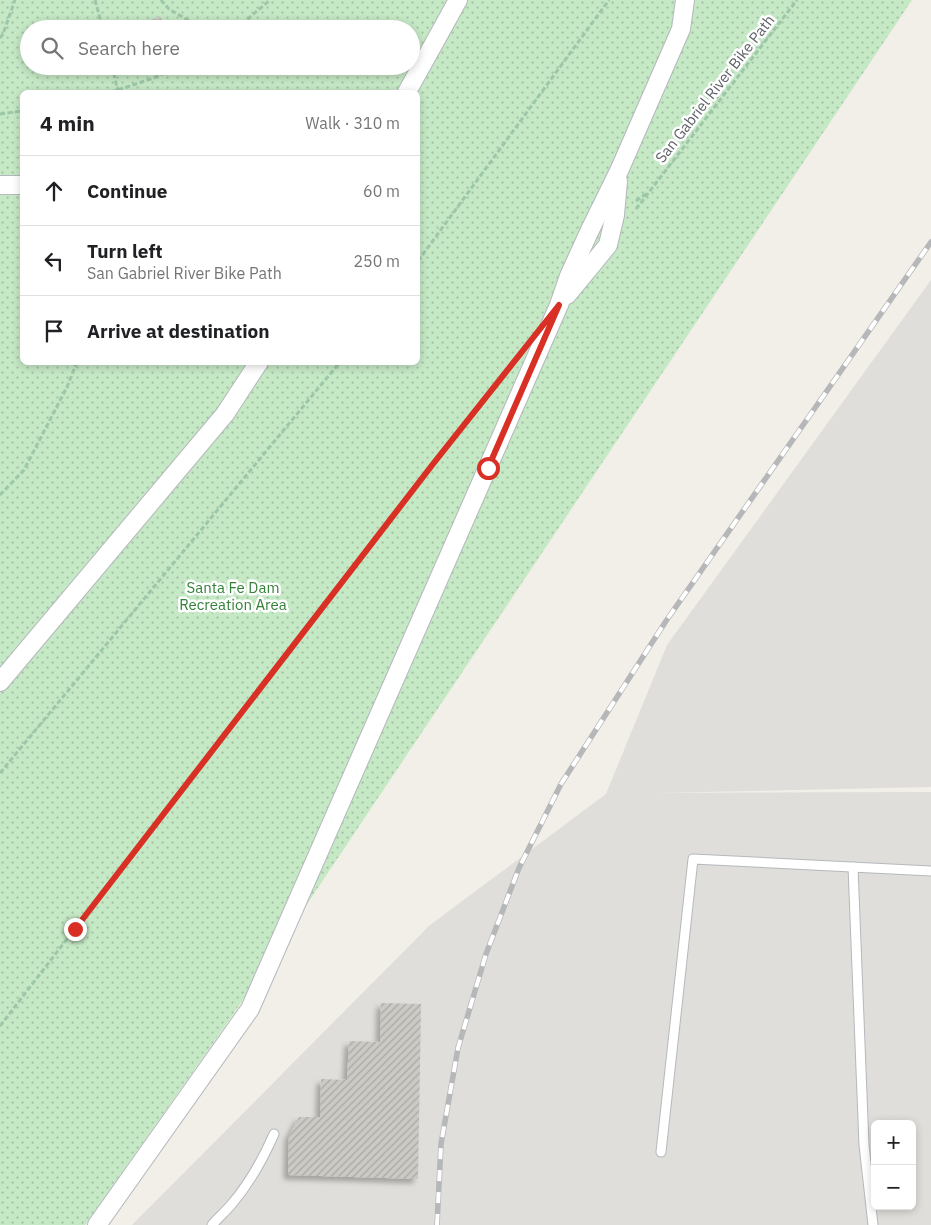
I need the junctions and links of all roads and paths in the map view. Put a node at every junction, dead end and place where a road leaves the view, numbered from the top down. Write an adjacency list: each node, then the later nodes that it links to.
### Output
1 (15, 0): 12 (path)
2 (95, 0): 9 (path)
3 (161, 0): 10 (path)
4 (270, 0): 11 (path)
5 (458, 0): 13 (street)
6 (609, 0): 25 (path)
7 (685, 0): 38 (street)
8 (798, 0): 24 (path, San Gabriel River Bike Path)
9 (101, 20)
10 (188, 20)
11 (247, 20)
12 (0, 38)
13 (420, 69)
14 (114, 75): 17 (path)
15 (160, 75): 18 (path)
16 (416, 75): 19 (street)
17 (118, 90)
18 (123, 90)
19 (408, 90)
20 (20, 111): 21 (path)
21 (0, 114)
22 (0, 185): 23 (street)
23 (20, 185)
24 (650, 191)
25 (420, 258)
26 (76, 365): 30 (path)
27 (257, 365): 31 (street)
28 (338, 365): 32 (path)
29 (511, 365): 35 (path)
30 (0, 495)
31 (1, 680)
32 (0, 773)
33 (853, 867): 34 (lane); 37 (lane); 40 (lane)
34 (931, 871)
35 (0, 1026)
36 (274, 1134): 39 (lane)
37 (661, 1152)
38 (96, 1225)
39 (212, 1225)
40 (873, 1225)

